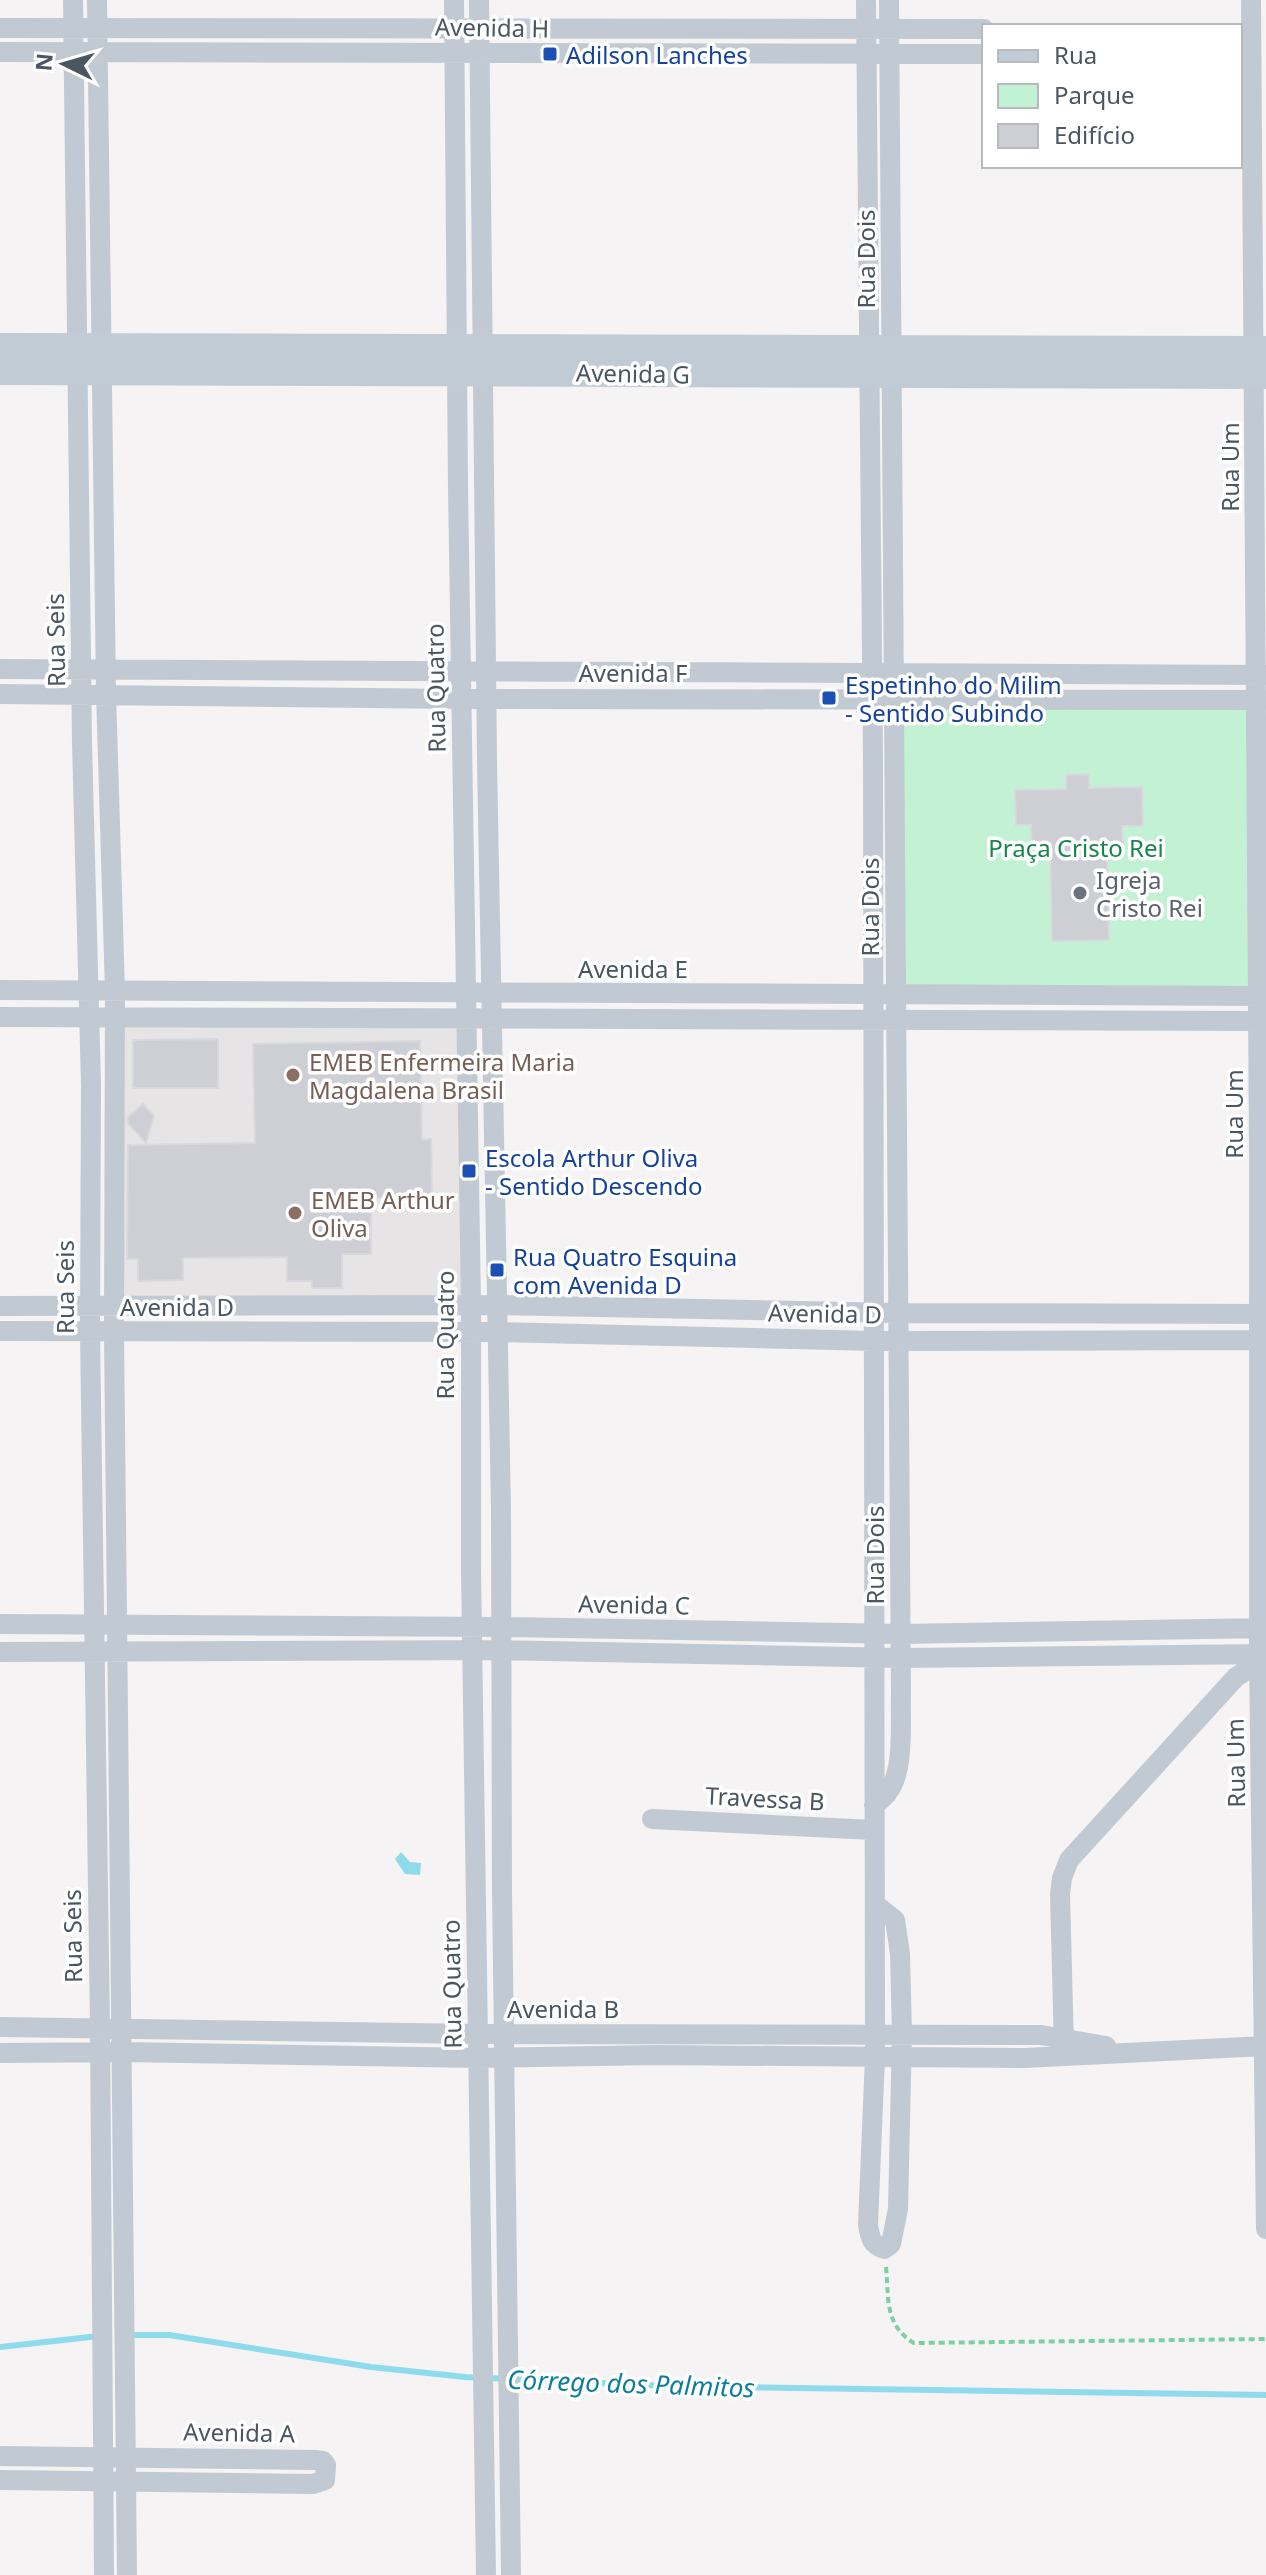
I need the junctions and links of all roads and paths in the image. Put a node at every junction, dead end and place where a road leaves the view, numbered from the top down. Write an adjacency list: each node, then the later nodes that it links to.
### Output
1 (73, 0): 10 (street, Rua Seis)
2 (97, 0): 9 (street, Rua Seis)
3 (454, 0): 11 (street, Rua Quatro)
4 (479, 0): 12 (street, Rua Quatro)
5 (866, 0): 17 (street, Rua Dois)
6 (889, 0): 13 (street, Rua Dois)
7 (1251, 0): 18 (street, Rua Um)
8 (0, 28): 10 (street, Avenida H)
9 (97, 28): 10 (street, Avenida H); 11 (street, Avenida H); 19 (street, Rua Seis)
10 (73, 29): 21 (street, Rua Seis)
11 (454, 29): 12 (street, Avenida H); 22 (street, Rua Quatro)
12 (479, 29): 15 (street, Avenida H); 24 (street, Rua Quatro)
13 (889, 29): 14 (street, Avenida H); 17 (street, Avenida H); 27 (street, Rua Dois)
14 (982, 29)
15 (563, 30): 16 (street, Avenida H); 25 (street)
16 (619, 30): 17 (street, Avenida H); 26 (street)
17 (866, 30): 23 (street, Rua Dois)
18 (1252, 30): 29 (street, Rua Um)
19 (97, 51): 21 (street, Avenida H); 22 (street, Avenida H); 34 (street, Rua Seis)
20 (0, 52): 21 (street, Avenida H)
21 (74, 52): 34 (street, Rua Seis)
22 (454, 52): 24 (street, Avenida H); 31 (street, Rua Quatro)
23 (866, 53): 26 (street, Avenida H); 27 (street, Avenida H); 36 (street, Rua Dois)
24 (480, 54): 25 (street, Avenida H); 30 (street, Rua Quatro)
25 (562, 54): 26 (street, Avenida H)
26 (618, 54)
27 (889, 54): 28 (street, Avenida H); 36 (street, Rua Dois)
28 (982, 54)
29 (1252, 55): 35 (street, Rua Um)
30 (480, 176): 31 (street); 33 (street, Rua Quatro)
31 (455, 179): 33 (street, Rua Quatro)
32 (0, 347): 34 (street, Avenida G)
33 (470, 359): 34 (street, Avenida G); 36 (street, Avenida G); 38 (street, Rua Quatro); 39 (street, Rua Quatro)
34 (90, 360): 37 (street, Avenida G); 41 (street, Rua Seis); 42 (street, Rua Seis)
35 (1260, 362): 36 (street, Avenida G); 47 (street, Rua Um)
36 (880, 363): 45 (street, Rua Dois); 46 (street, Rua Dois)
37 (0, 371)
38 (485, 435): 39 (street); 43 (street, Rua Quatro)
39 (457, 437): 44 (street, Rua Quatro)
40 (0, 669): 41 (street, Avenida F)
41 (81, 669): 42 (street, Avenida F); 50 (street, Rua Seis)
42 (106, 670): 44 (street, Avenida F); 48 (street, Rua Seis)
43 (486, 672): 44 (street, Avenida F); 45 (street, Avenida F); 51 (street, Rua Quatro)
44 (461, 673): 53 (street, Rua Quatro)
45 (872, 673): 46 (street, Avenida F); 54 (street, Rua Dois)
46 (894, 673): 47 (street, Avenida F); 52 (street, Rua Dois)
47 (1261, 675): 55 (street, Rua Um)
48 (106, 693): 50 (street, Avenida F); 53 (street, Avenida F); 58 (street, Rua Seis)
49 (0, 694): 50 (street, Avenida F)
50 (82, 694): 57 (street, Rua Seis)
51 (486, 697): 53 (street, Avenida F); 54 (street, Avenida F); 60 (street, Rua Quatro)
52 (894, 698): 54 (street, Avenida F); 55 (street, Avenida F); 61 (street, Rua Dois)
53 (461, 699): 59 (street, Rua Quatro)
54 (872, 699): 62 (street, Rua Dois)
55 (1261, 700): 64 (street, Rua Um)
56 (0, 990): 57 (street, Avenida E)
57 (90, 991): 58 (street, Avenida E); 66 (street, Rua Seis)
58 (115, 991): 59 (street, Avenida E); 67 (street, Rua Seis)
59 (466, 994): 60 (street, Avenida E); 68 (street, Rua Quatro)
60 (492, 994): 62 (street, Avenida E); 69 (street, Rua Quatro)
61 (895, 994): 62 (street, Avenida E); 63 (street, Avenida E); 71 (street, Rua Dois)
62 (873, 995): 70 (street, Rua Dois)
63 (1075, 995): 64 (street, Avenida E); 72 (street)
64 (1262, 996): 73 (street, Rua Um)
65 (0, 1017): 66 (street)
66 (90, 1017): 67 (street); 76 (street, Rua Seis)
67 (115, 1017): 68 (street); 78 (street, Rua Seis)
68 (466, 1018): 69 (street); 77 (street, Rua Quatro)
69 (493, 1018): 70 (street); 74 (street, Rua Quatro)
70 (874, 1020): 71 (street); 79 (street, Rua Dois)
71 (896, 1020): 72 (street); 80 (street, Rua Dois)
72 (1075, 1021): 73 (street)
73 (1262, 1021): 81 (street, Rua Um)
74 (498, 1305): 77 (street, Avenida D); 79 (street, Avenida D); 86 (street, Rua Quatro)
75 (0, 1306): 76 (street, Avenida D)
76 (90, 1306): 78 (street, Avenida D); 83 (street, Rua Seis)
77 (471, 1306): 78 (street, Avenida D); 85 (street, Rua Quatro)
78 (114, 1307): 84 (street, Rua Seis)
79 (874, 1312): 80 (street, Avenida D); 89 (street, Rua Dois)
80 (898, 1313): 81 (street, Avenida D); 87 (street, Rua Dois)
81 (1263, 1314): 88 (street, Rua Um)
82 (0, 1331): 83 (street, Avenida D)
83 (90, 1332): 84 (street, Avenida D); 92 (street, Rua Seis)
84 (114, 1332): 85 (street, Avenida D); 93 (street, Rua Seis)
85 (470, 1332): 86 (street, Avenida D); 96 (street, Rua Quatro)
86 (498, 1332): 89 (street, Avenida D); 95 (street, Rua Quatro)
87 (898, 1340): 88 (street, Avenida D); 89 (street, Avenida D); 98 (street, Rua Dois)
88 (1263, 1340): 90 (street, Rua Um)
89 (874, 1341): 97 (street, Rua Dois)
90 (1263, 1618): 98 (street, Avenida C); 107 (street, Rua Um)
91 (0, 1624): 92 (street, Avenida C)
92 (94, 1624): 93 (street, Avenida C); 103 (street, Rua Seis)
93 (118, 1625): 94 (street, Avenida C); 104 (street, Rua Seis)
94 (354, 1627): 96 (street, Avenida C); 101 (street)
95 (501, 1627): 96 (street, Avenida C); 97 (street, Avenida C); 100 (street, Rua Quatro)
96 (472, 1628): 99 (street, Rua Quatro)
97 (875, 1633): 98 (street, Avenida C); 105 (street, Rua Dois)
98 (900, 1634): 106 (street, Rua Dois)
99 (472, 1650): 100 (street, Avenida C); 101 (street, Avenida C); 117 (street, Rua Quatro)
100 (501, 1650): 105 (street, Avenida C); 116 (street, Rua Quatro)
101 (356, 1651): 104 (street, Avenida C)
102 (0, 1652): 103 (street, Avenida C)
103 (94, 1653): 104 (street, Avenida C); 112 (street, Rua Seis)
104 (118, 1654): 114 (street, Rua Seis)
105 (874, 1656): 106 (street, Avenida C); 108 (street, Rua Dois)
106 (900, 1658): 107 (street, Avenida C); 108 (street, Rua Dois)
107 (1262, 1658): 120 (street, Rua Um); 121 (street)
108 (874, 1805): 110 (street, Rua Dois)
109 (652, 1819): 110 (street, Travessa B)
110 (874, 1830): 111 (street, Rua Dois)
111 (875, 1904): 118 (street, Rua Dois); 119 (street)
112 (100, 2026): 113 (street, Avenida B); 114 (street, Avenida B); 122 (street, Rua Seis)
113 (0, 2027)
114 (123, 2027): 115 (street, Avenida B); 123 (street, Rua Seis)
115 (346, 2031): 117 (street, Avenida B); 125 (street)
116 (504, 2033): 117 (street, Avenida B); 118 (street, Avenida B); 126 (street, Rua Quatro)
117 (478, 2034): 129 (street, Rua Quatro)
118 (875, 2034): 119 (street, Avenida B); 127 (street, Rua Dois)
119 (902, 2034): 121 (street, Avenida B); 128 (street)
120 (1265, 2046): 121 (street, Avenida B); 130 (street, Rua Um)
121 (1064, 2047): 128 (street, Avenida B)
122 (100, 2052): 123 (street, Avenida B); 124 (street, Avenida B); 134 (street, Rua Seis)
123 (124, 2052): 125 (street, Avenida B); 135 (street, Rua Seis)
124 (0, 2053)
125 (345, 2056): 129 (street, Avenida B)
126 (504, 2057): 127 (street, Avenida B); 129 (street, Avenida B); 139 (street, Rua Quatro)
127 (875, 2057): 128 (street, Avenida B); 131 (street, Rua Dois)
128 (900, 2057): 131 (street)
129 (478, 2058): 140 (street, Rua Quatro)
130 (1266, 2229)
131 (884, 2249): 132 (path)
132 (1266, 2339)
133 (0, 2456): 134 (street, Avenida A)
134 (103, 2457): 135 (street, Avenida A); 137 (street, Rua Seis)
135 (126, 2457): 138 (street, Rua Seis); 138 (street, Avenida A)
136 (0, 2480): 137 (street, Avenida A)
137 (104, 2483): 138 (street, Avenida A); 141 (street, Rua Seis)
138 (127, 2483): 142 (street, Rua Seis)
139 (510, 2484): 140 (street); 144 (street, Rua Quatro)
140 (485, 2486): 143 (street, Rua Quatro)
141 (104, 2575)
142 (127, 2575)
143 (486, 2575)
144 (511, 2575)

